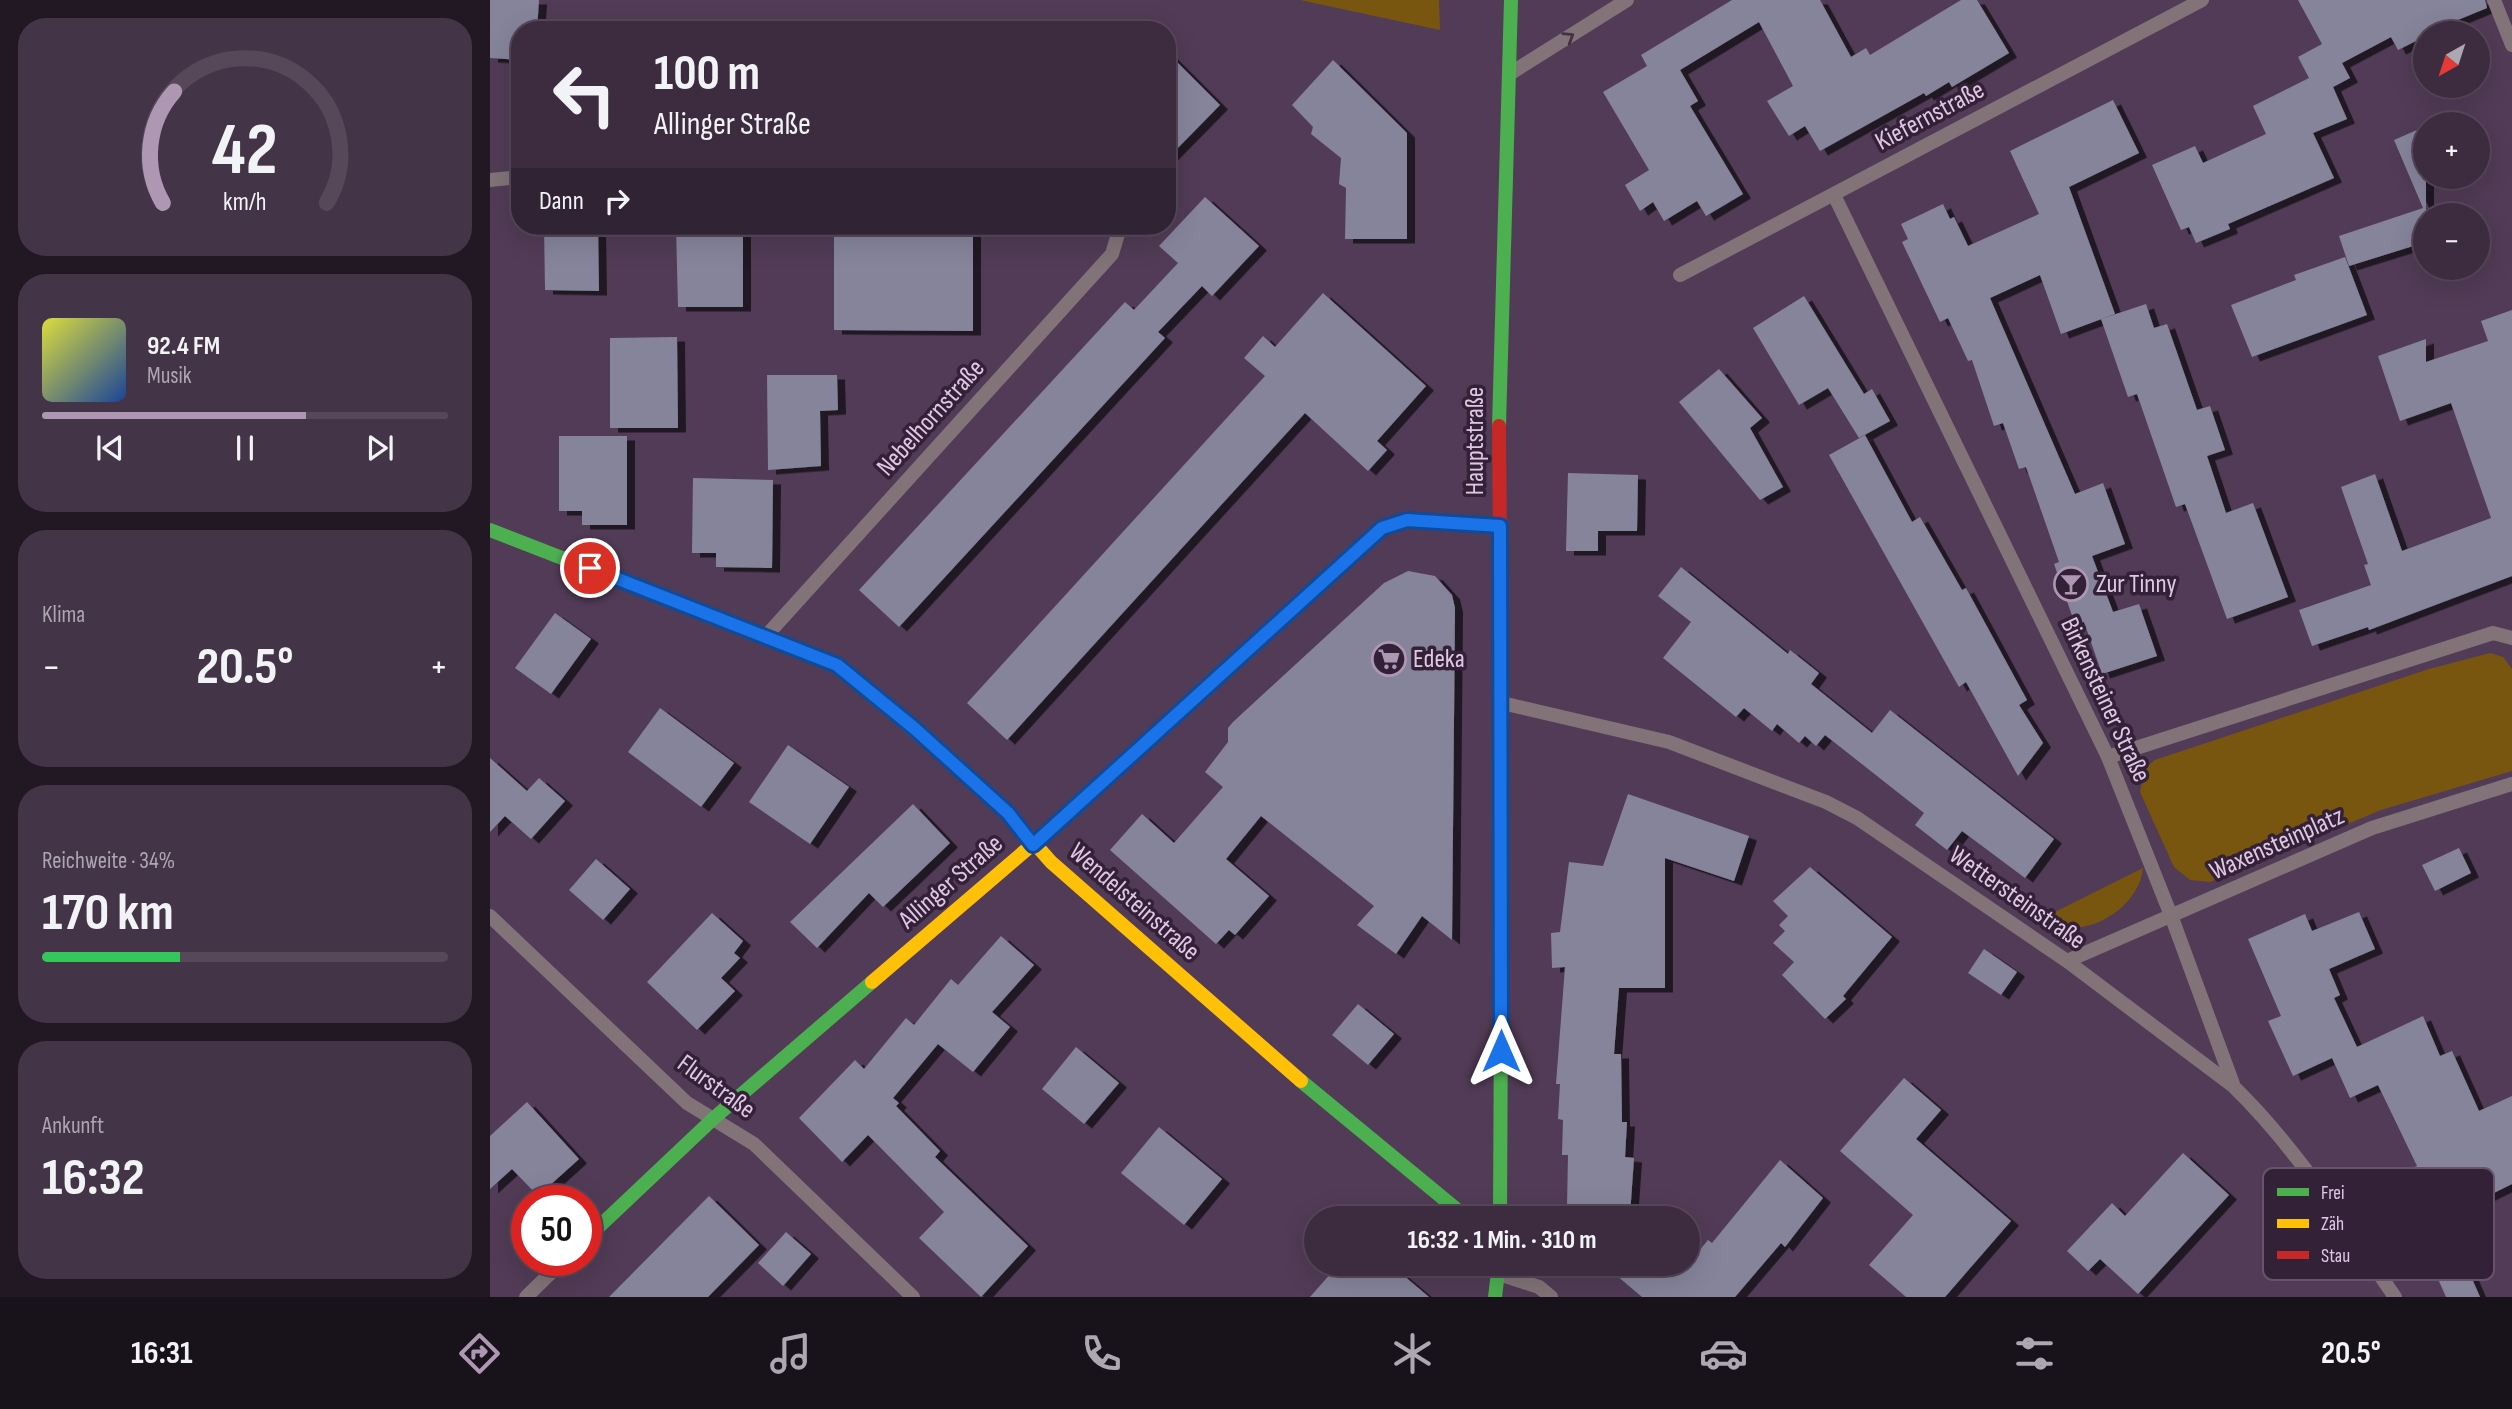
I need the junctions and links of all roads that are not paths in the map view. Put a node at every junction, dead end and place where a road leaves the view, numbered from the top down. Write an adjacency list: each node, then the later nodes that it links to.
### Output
1 (1511, 0): 6 (street, Hauptstraße)
2 (1627, 0): 6 (street, one-way to 2)
3 (2202, 0): 9 (street, Kiefernstraße)
4 (2494, 0): 5 (street)
5 (2512, 45)
6 (1511, 73): 12 (street, Hauptstraße)
7 (511, 178): 8 (street)
8 (490, 180)
9 (1834, 195): 11 (street, Kiefernstraße); 17 (street, Birkensteiner Straße)
10 (1118, 235): 14 (street, Nebelhornstraße)
11 (1680, 275)
12 (1500, 526): 16 (street, Hauptstraße); 19 (street, Allinger Straße)
13 (490, 530): 14 (street, Wendelsteinstraße)
14 (766, 636): 19 (street, Wendelsteinstraße)
15 (2512, 638): 17 (street)
16 (1502, 703): 22 (street, Wettersteinstraße); 27 (street, Hauptstraße)
17 (2108, 757): 21 (street, Birkensteiner Straße)
18 (2512, 784): 21 (street, Waxensteinplatz)
19 (1033, 845): 24 (street, Allinger Straße); 26 (street, Wendelsteinstraße)
20 (490, 916): 24 (street, Flurstraße)
21 (2172, 918): 22 (street, Waxensteinplatz); 23 (street, Birkensteiner Straße)
22 (2067, 961): 23 (street, Wettersteinstraße)
23 (2233, 1086): 25 (street, Wettersteinstraße)
24 (713, 1118): 28 (street, Allinger Straße); 34 (street, Flurstraße)
25 (2303, 1168)
26 (1452, 1206)
27 (1500, 1206)
28 (602, 1224)
29 (548, 1276): 33 (street)
30 (1498, 1276): 35 (street)
31 (1515, 1276): 36 (street)
32 (2383, 1280): 37 (street, Wettersteinstraße)
33 (526, 1297)
34 (913, 1297)
35 (1494, 1297)
36 (1551, 1297)
37 (2395, 1297)

